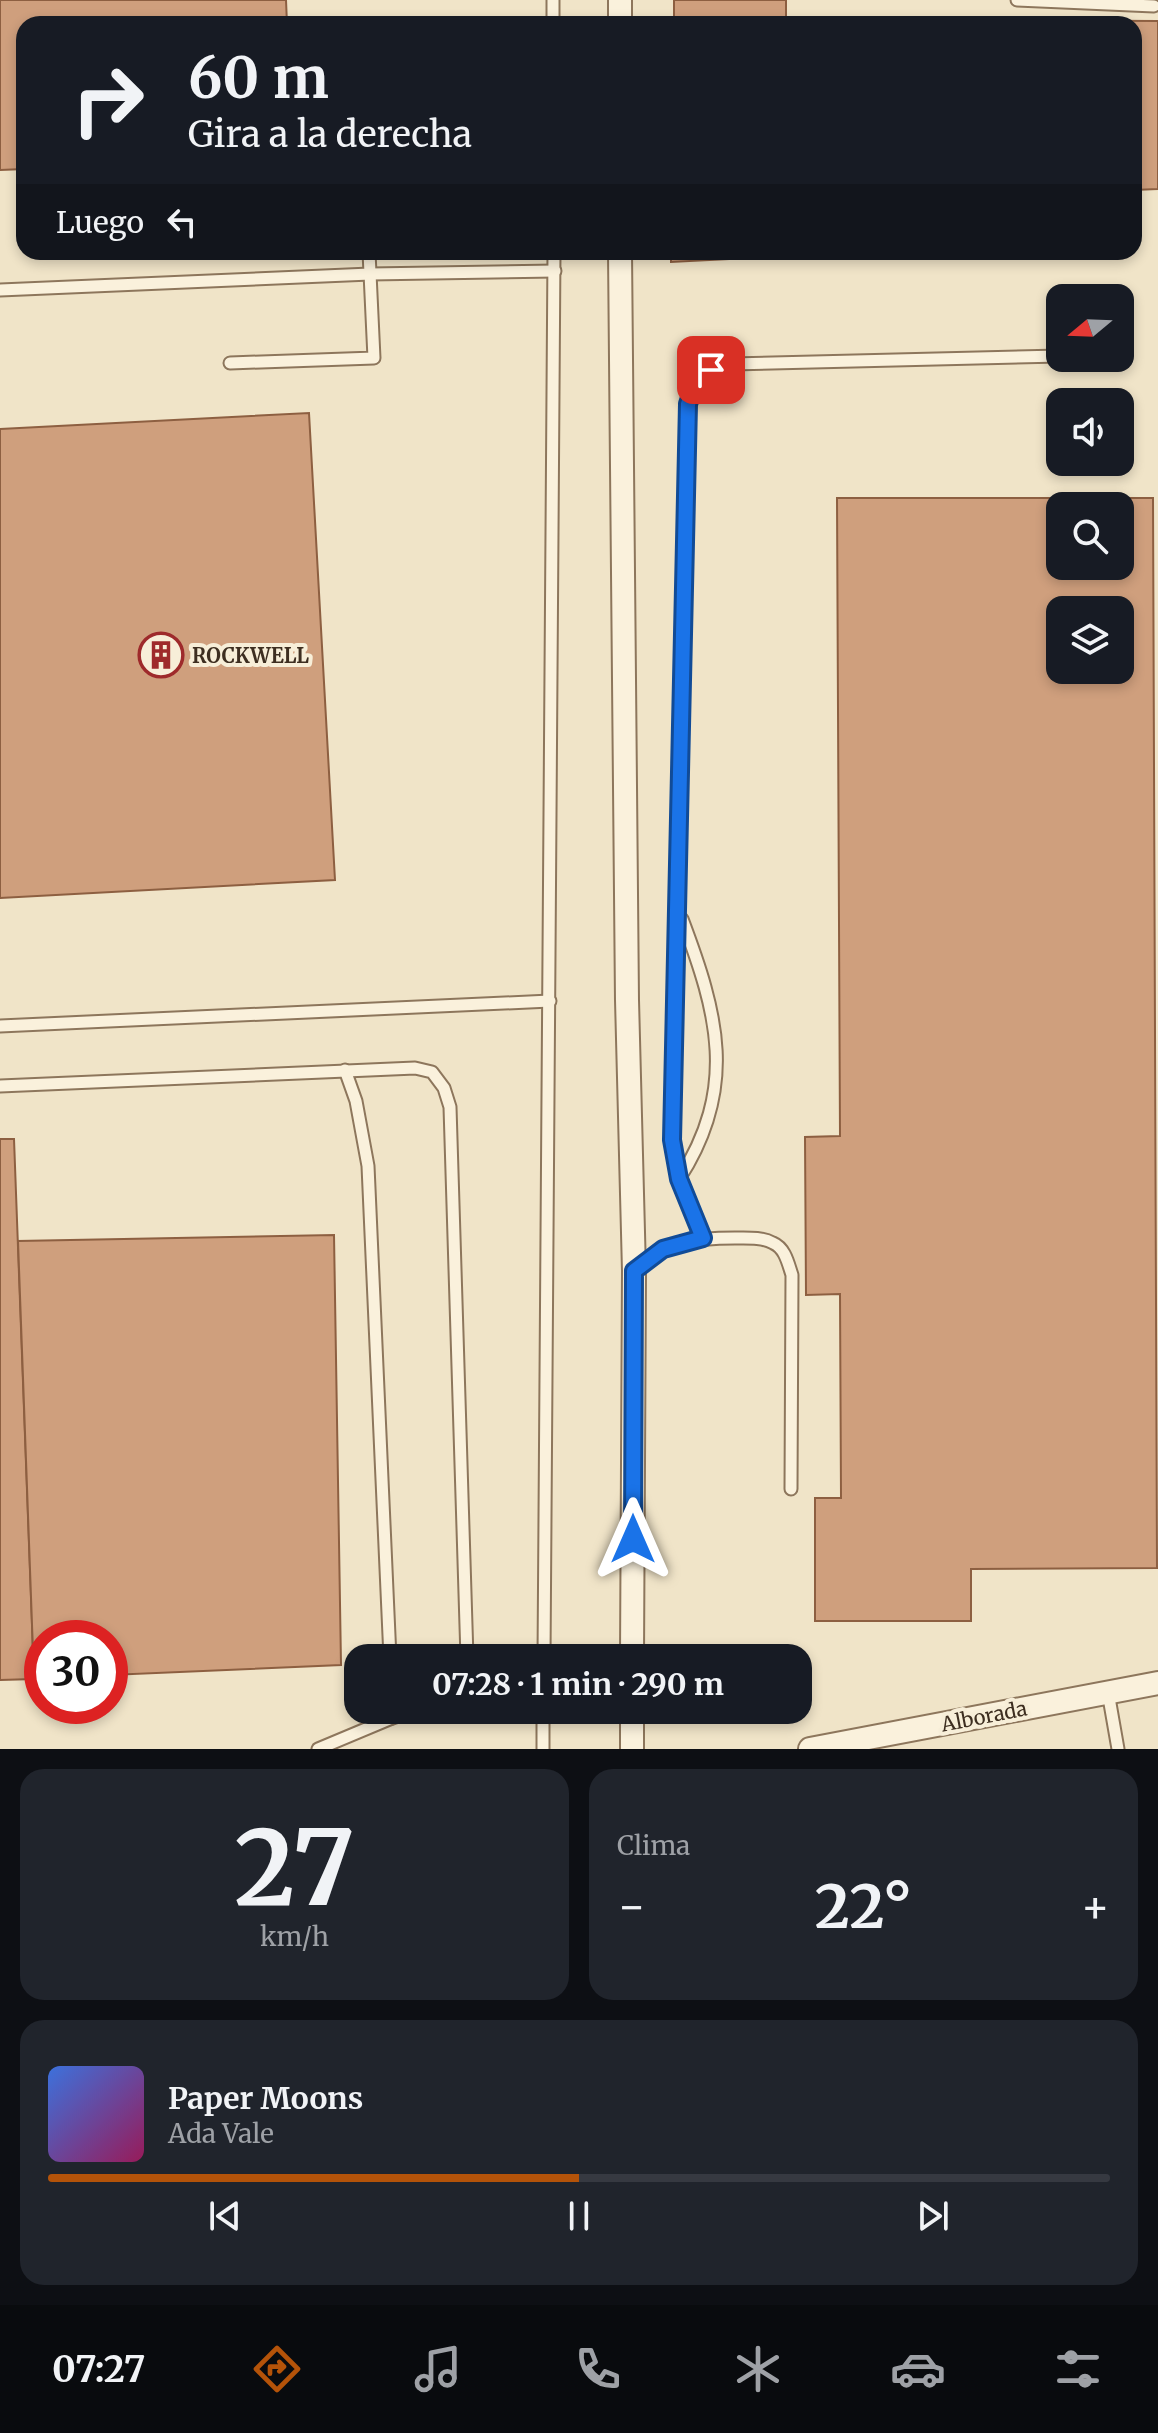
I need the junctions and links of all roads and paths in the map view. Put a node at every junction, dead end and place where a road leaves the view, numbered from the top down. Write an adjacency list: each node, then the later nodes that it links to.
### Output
1 (1017, 0): 2 (lane)
2 (1154, 6)
3 (369, 260): 7 (lane)
4 (554, 260): 6 (lane)
5 (620, 260): 18 (street)
6 (555, 271): 7 (lane); 12 (lane)
7 (370, 274): 8 (lane); 10 (lane)
8 (0, 290)
9 (1046, 356): 11 (lane)
10 (230, 363)
11 (679, 911): 16 (lane); 16 (lane)
12 (550, 1001): 13 (lane); 22 (lane)
13 (0, 1026)
14 (345, 1070): 15 (lane); 20 (lane); 21 (lane)
15 (0, 1086)
16 (679, 1179): 17 (lane)
17 (703, 1238): 18 (lane); 19 (lane)
18 (634, 1271): 23 (street)
19 (791, 1489)
20 (389, 1644)
21 (467, 1644)
22 (544, 1644)
23 (632, 1644)
24 (1158, 1683): 25 (street, Alborada)
25 (1108, 1692): 32 (street, Alborada); 33 (lane)
26 (371, 1724): 29 (lane)
27 (543, 1724): 30 (lane)
28 (632, 1724): 31 (street)
29 (318, 1749)
30 (543, 1749)
31 (632, 1749)
32 (810, 1749)
33 (1118, 1749)

